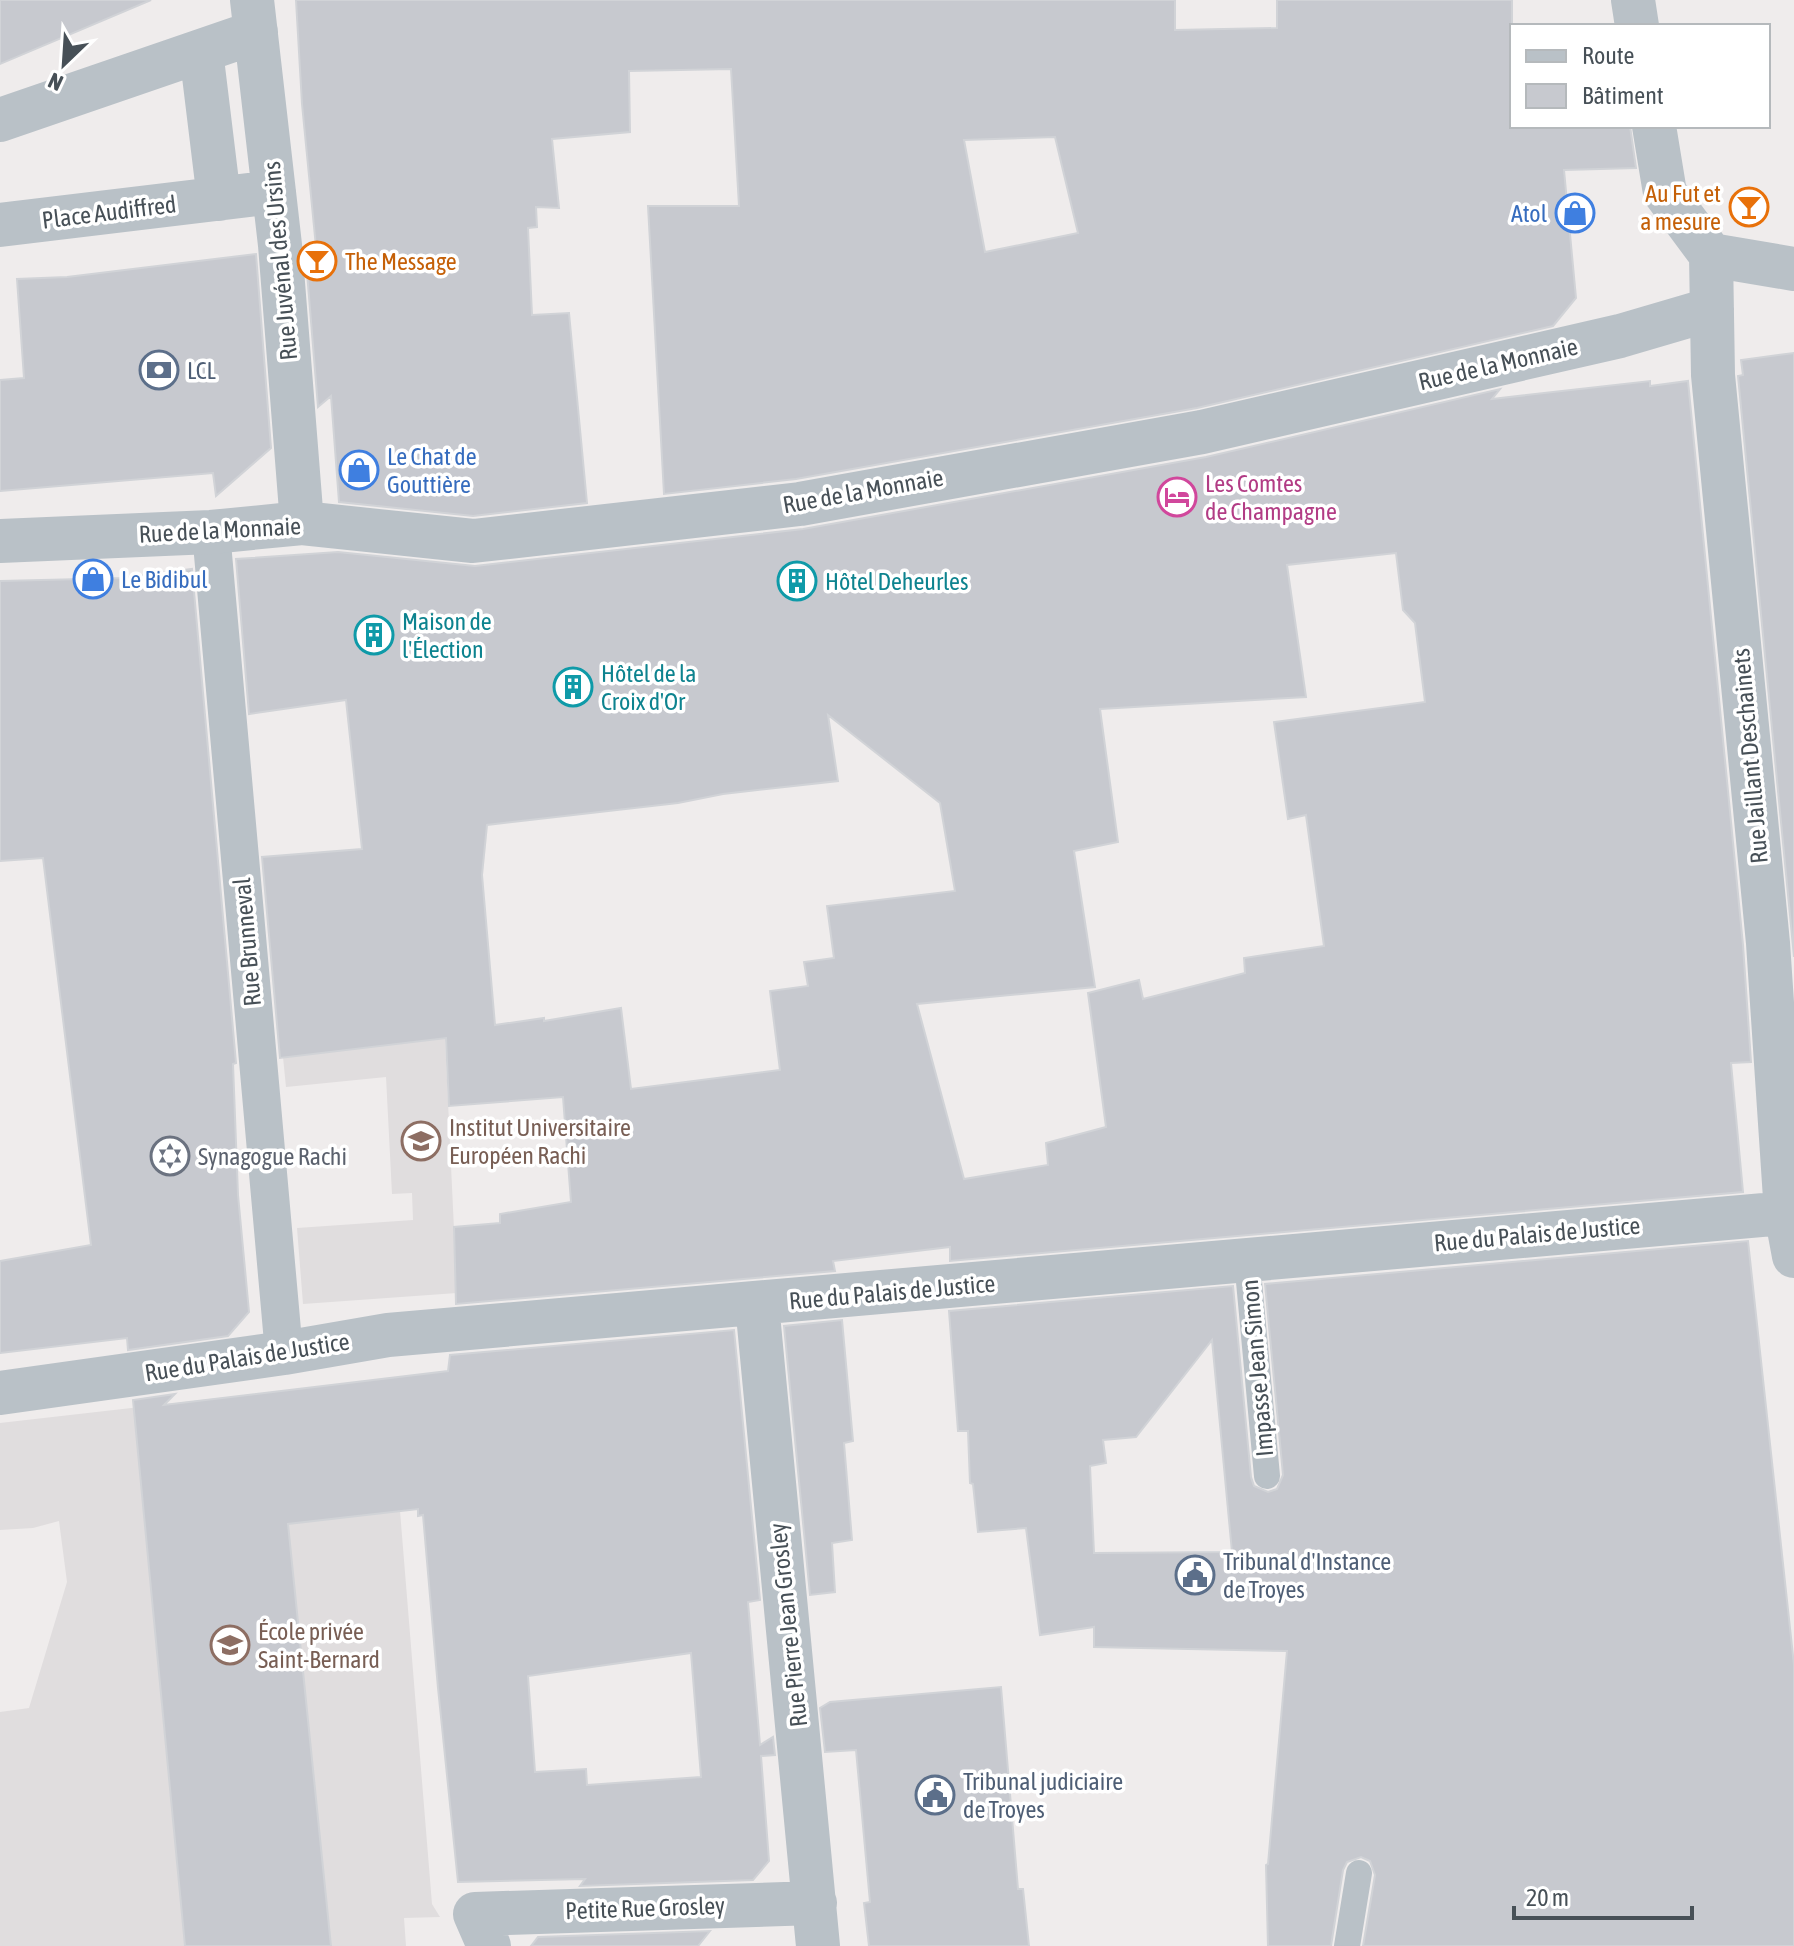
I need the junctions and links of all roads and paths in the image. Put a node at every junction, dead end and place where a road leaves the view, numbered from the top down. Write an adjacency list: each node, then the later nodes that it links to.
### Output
1 (1633, 0): 3 (street)
2 (254, 16): 4 (street); 7 (street, Rue Juvénal des Ursins)
3 (1637, 24)
4 (201, 51): 5 (street); 8 (street)
5 (0, 120)
6 (1654, 128): 10 (street)
7 (274, 192): 8 (street, Place Audiffred); 13 (street, Rue Juvénal des Ursins)
8 (219, 199): 9 (street, Place Audiffred)
9 (0, 225)
10 (1711, 255): 11 (street); 12 (street, Rue Jaillant Deschainets)
11 (1794, 269)
12 (1712, 309): 13 (street, Rue de la Monnaie); 16 (street, Rue Jaillant Deschainets)
13 (302, 523): 14 (street, Rue de la Monnaie)
14 (211, 532): 15 (street, Rue de la Monnaie); 20 (street, Rue Brunneval)
15 (0, 541)
16 (1786, 1213): 17 (street, Rue Jaillant Deschainets); 18 (street, Rue du Palais de Justice)
17 (1794, 1256)
18 (1247, 1260): 19 (street, Rue du Palais de Justice); 22 (lane, Impasse Jean Simon)
19 (757, 1304): 20 (street, Rue du Palais de Justice); 24 (street, Rue Pierre Jean Grosley)
20 (284, 1353): 21 (street, Rue du Palais de Justice)
21 (0, 1393)
22 (1267, 1476)
23 (1359, 1873): 27 (lane)
24 (815, 1903): 25 (street, Petite Rue Grosley); 26 (street, Rue Pierre Jean Grosley)
25 (482, 1930)
26 (818, 1946)
27 (1347, 1946)

